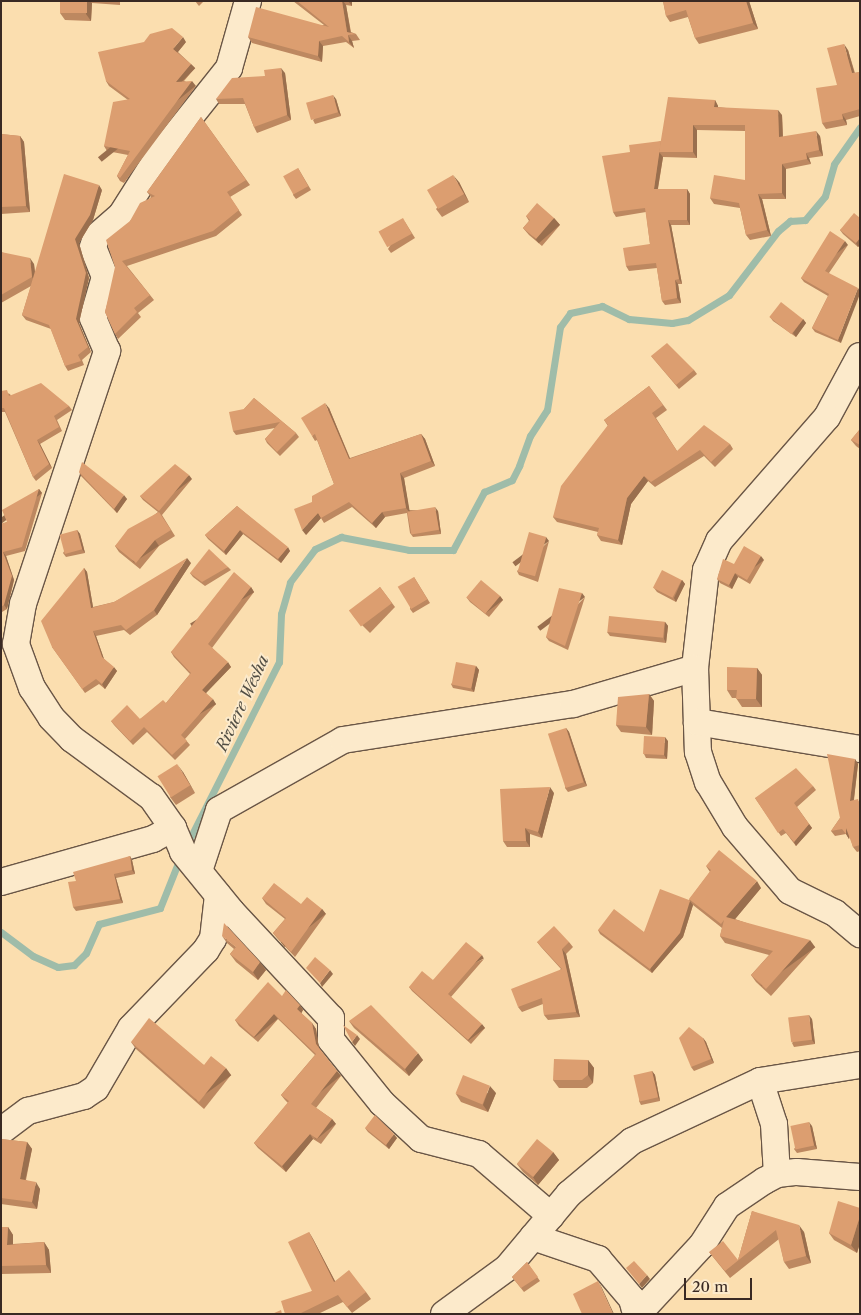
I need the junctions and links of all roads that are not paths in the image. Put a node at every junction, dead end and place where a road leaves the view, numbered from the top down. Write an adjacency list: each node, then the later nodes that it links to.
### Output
1 (248, 1): 6 (street)
2 (860, 356): 3 (street)
3 (694, 668): 4 (street); 7 (street)
4 (697, 722): 5 (street); 10 (street)
5 (860, 749)
6 (173, 828): 7 (street); 8 (street)
7 (199, 871): 9 (street)
8 (1, 882)
9 (218, 895): 13 (street); 16 (street)
10 (860, 934)
11 (860, 1065): 12 (street)
12 (760, 1081): 14 (street); 16 (street)
13 (1, 1131)
14 (777, 1174): 15 (street); 19 (street)
15 (860, 1177)
16 (551, 1216): 17 (street)
17 (533, 1237): 18 (street); 19 (street)
18 (444, 1314)
19 (637, 1314)

